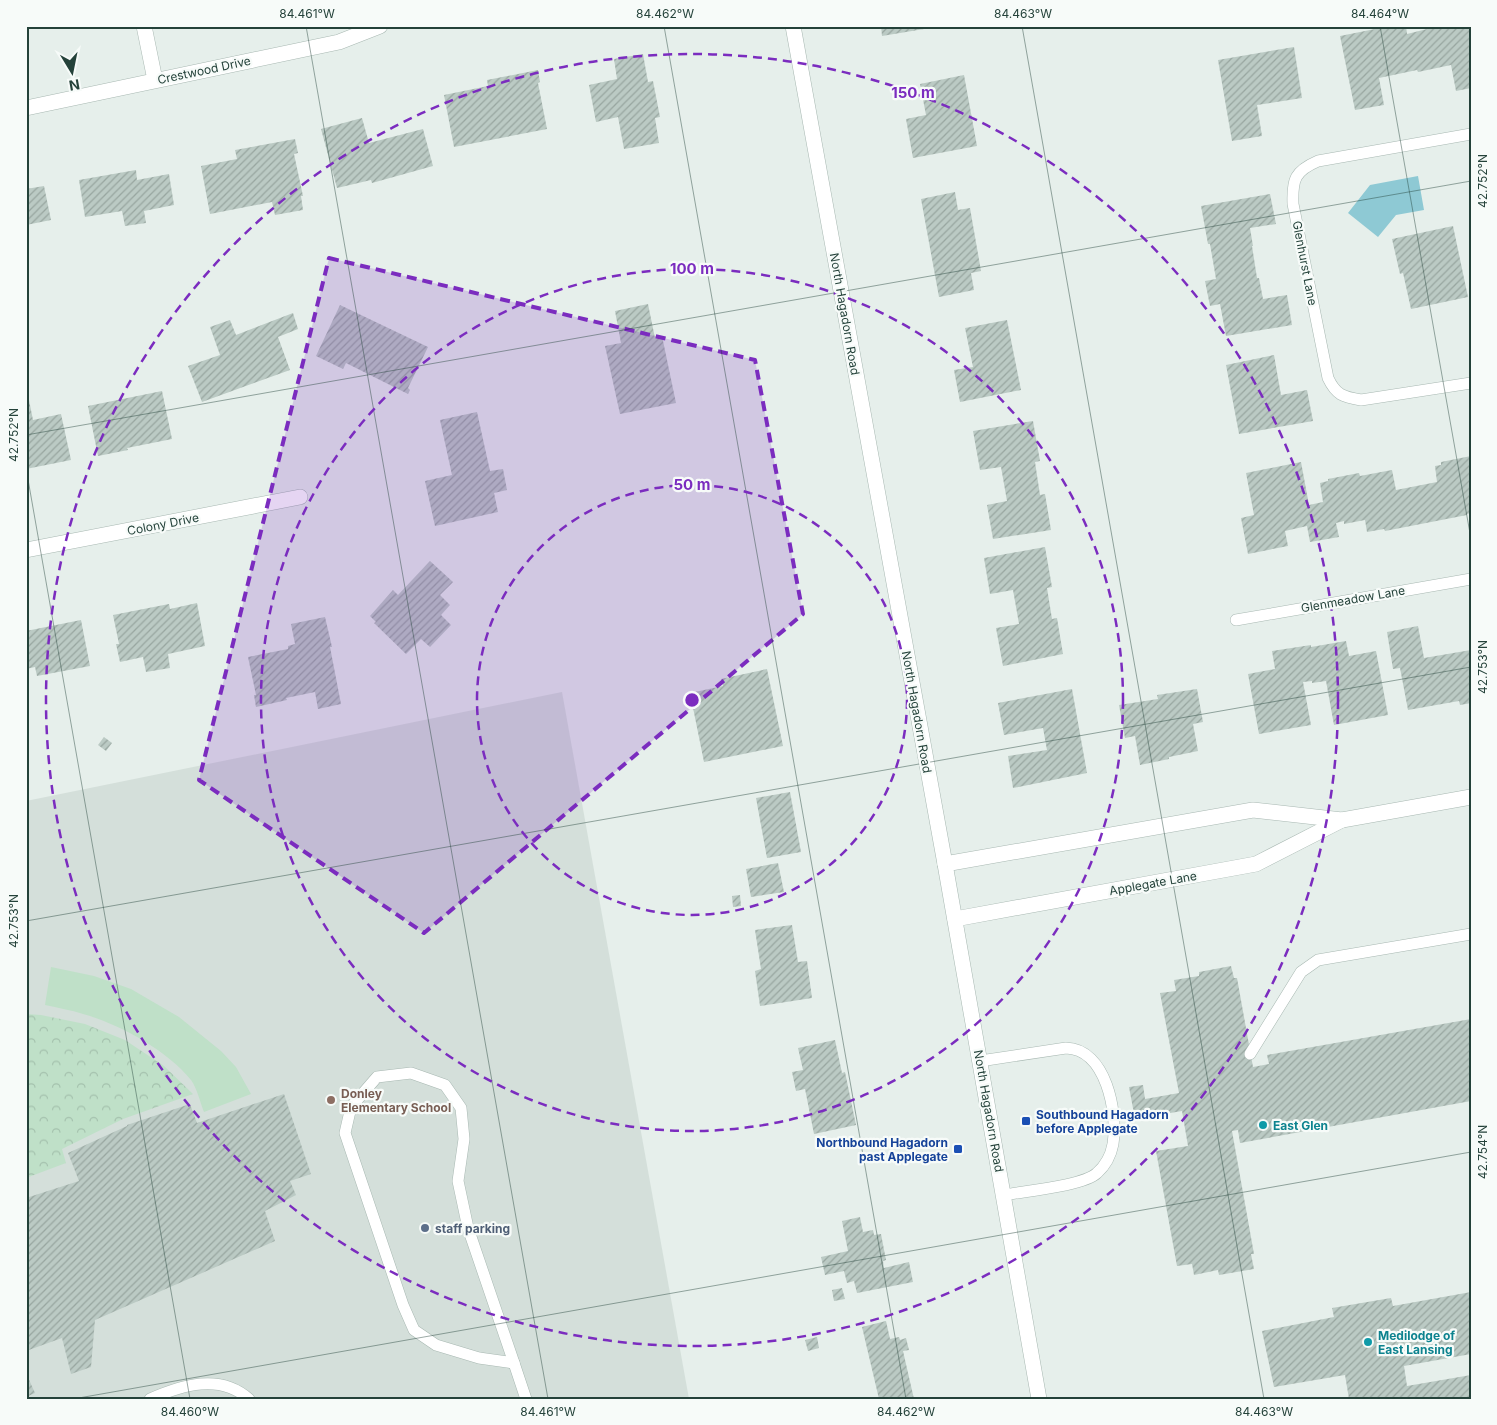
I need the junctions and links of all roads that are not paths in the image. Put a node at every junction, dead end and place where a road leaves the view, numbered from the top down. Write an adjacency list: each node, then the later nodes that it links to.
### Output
1 (144, 26): 4 (street)
2 (380, 26): 4 (street, Crestwood Drive)
3 (793, 26): 14 (street, North Hagadorn Road)
4 (155, 80): 5 (street, Crestwood Drive)
5 (26, 108)
6 (1471, 134): 7 (lane, Glenhurst Lane)
7 (1471, 383)
8 (300, 497): 9 (street, Colony Drive)
9 (26, 550)
10 (1471, 579): 11 (lane, Glenmeadow Lane)
11 (1236, 620)
12 (1471, 797): 13 (street, Applegate Lane)
13 (1342, 820): 14 (street, Applegate Lane); 15 (street, Applegate Lane)
14 (945, 864): 15 (street, North Hagadorn Road)
15 (955, 919): 18 (street, North Hagadorn Road)
16 (1471, 934): 17 (lane)
17 (1250, 1054)
18 (980, 1062): 19 (street, North Hagadorn Road); 19 (lane)
19 (1004, 1195): 24 (street, North Hagadorn Road)
20 (514, 1363): 20 (lane); 23 (lane)
21 (150, 1399): 22 (lane)
22 (249, 1399)
23 (526, 1399)
24 (1039, 1399)

